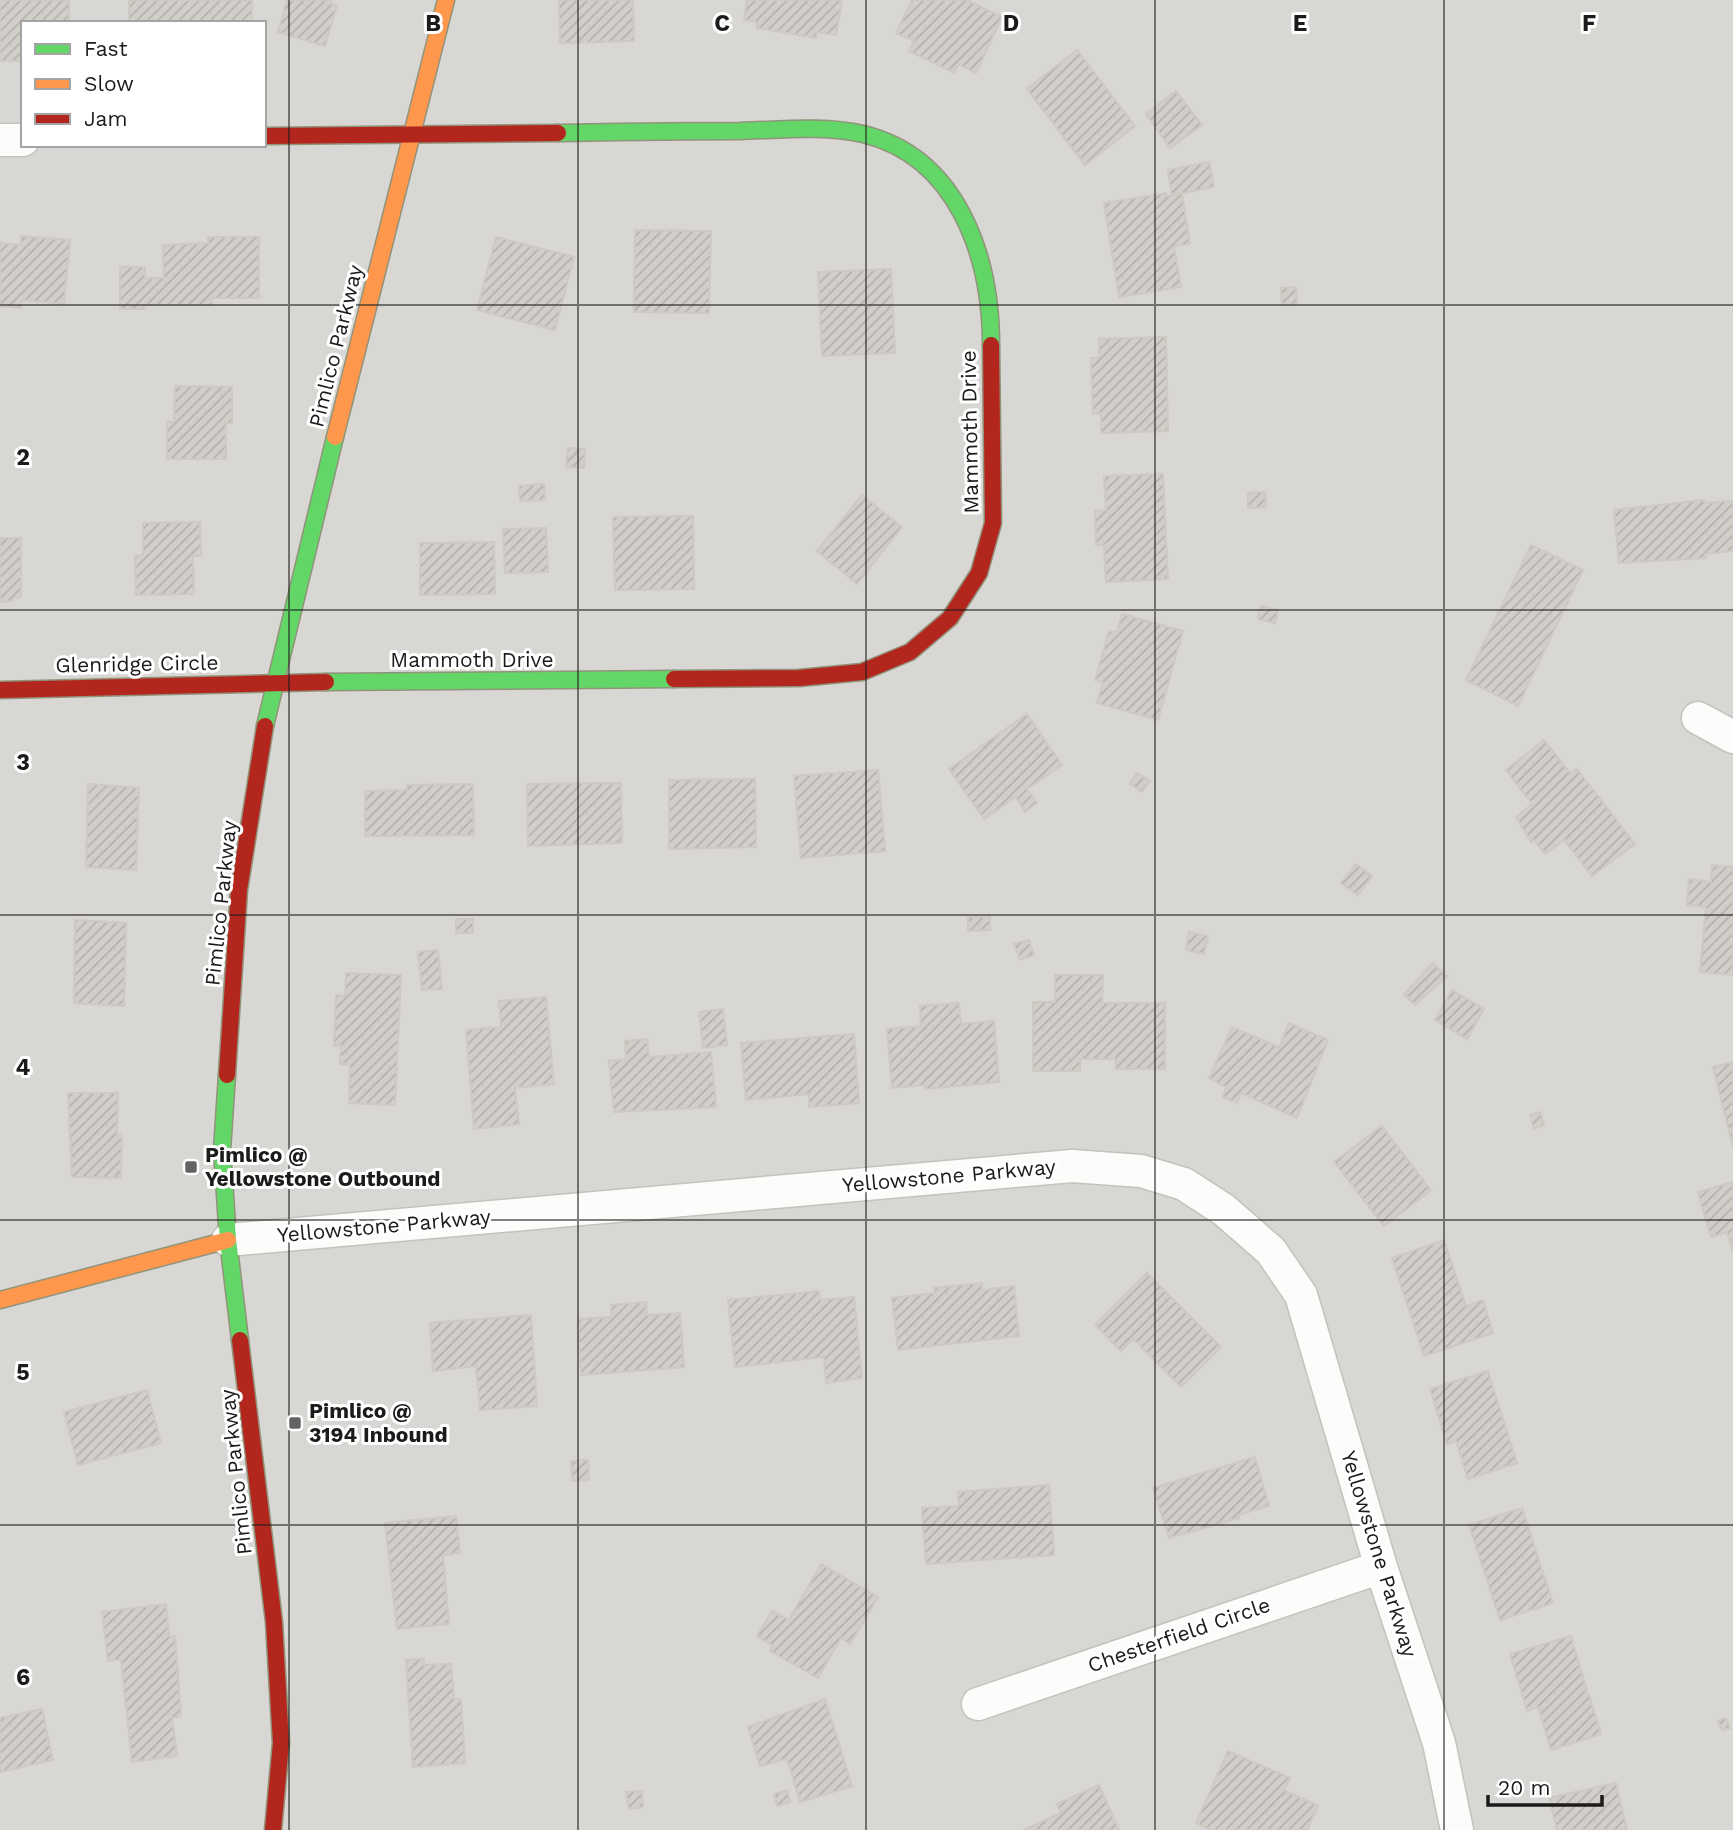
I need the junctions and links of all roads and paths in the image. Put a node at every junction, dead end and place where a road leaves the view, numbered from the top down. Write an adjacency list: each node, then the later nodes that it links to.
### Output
1 (446, 0): 2 (street, Pimlico Parkway)
2 (411, 134): 3 (street, Mammoth Drive); 6 (street, Pimlico Parkway); 6 (street, Mammoth Drive)
3 (266, 136)
4 (0, 140): 5 (street)
5 (21, 140)
6 (275, 682): 7 (street, Glenridge Circle); 10 (street, Pimlico Parkway)
7 (0, 690)
8 (1698, 718): 9 (street)
9 (1733, 737)
10 (228, 1240): 11 (street, Yellowstone Parkway); 12 (street, Yellowstone Parkway); 14 (street, Pimlico Parkway)
11 (0, 1300)
12 (1381, 1567): 13 (street, Chesterfield Circle); 15 (street, Yellowstone Parkway)
13 (978, 1704)
14 (273, 1830)
15 (1457, 1830)

